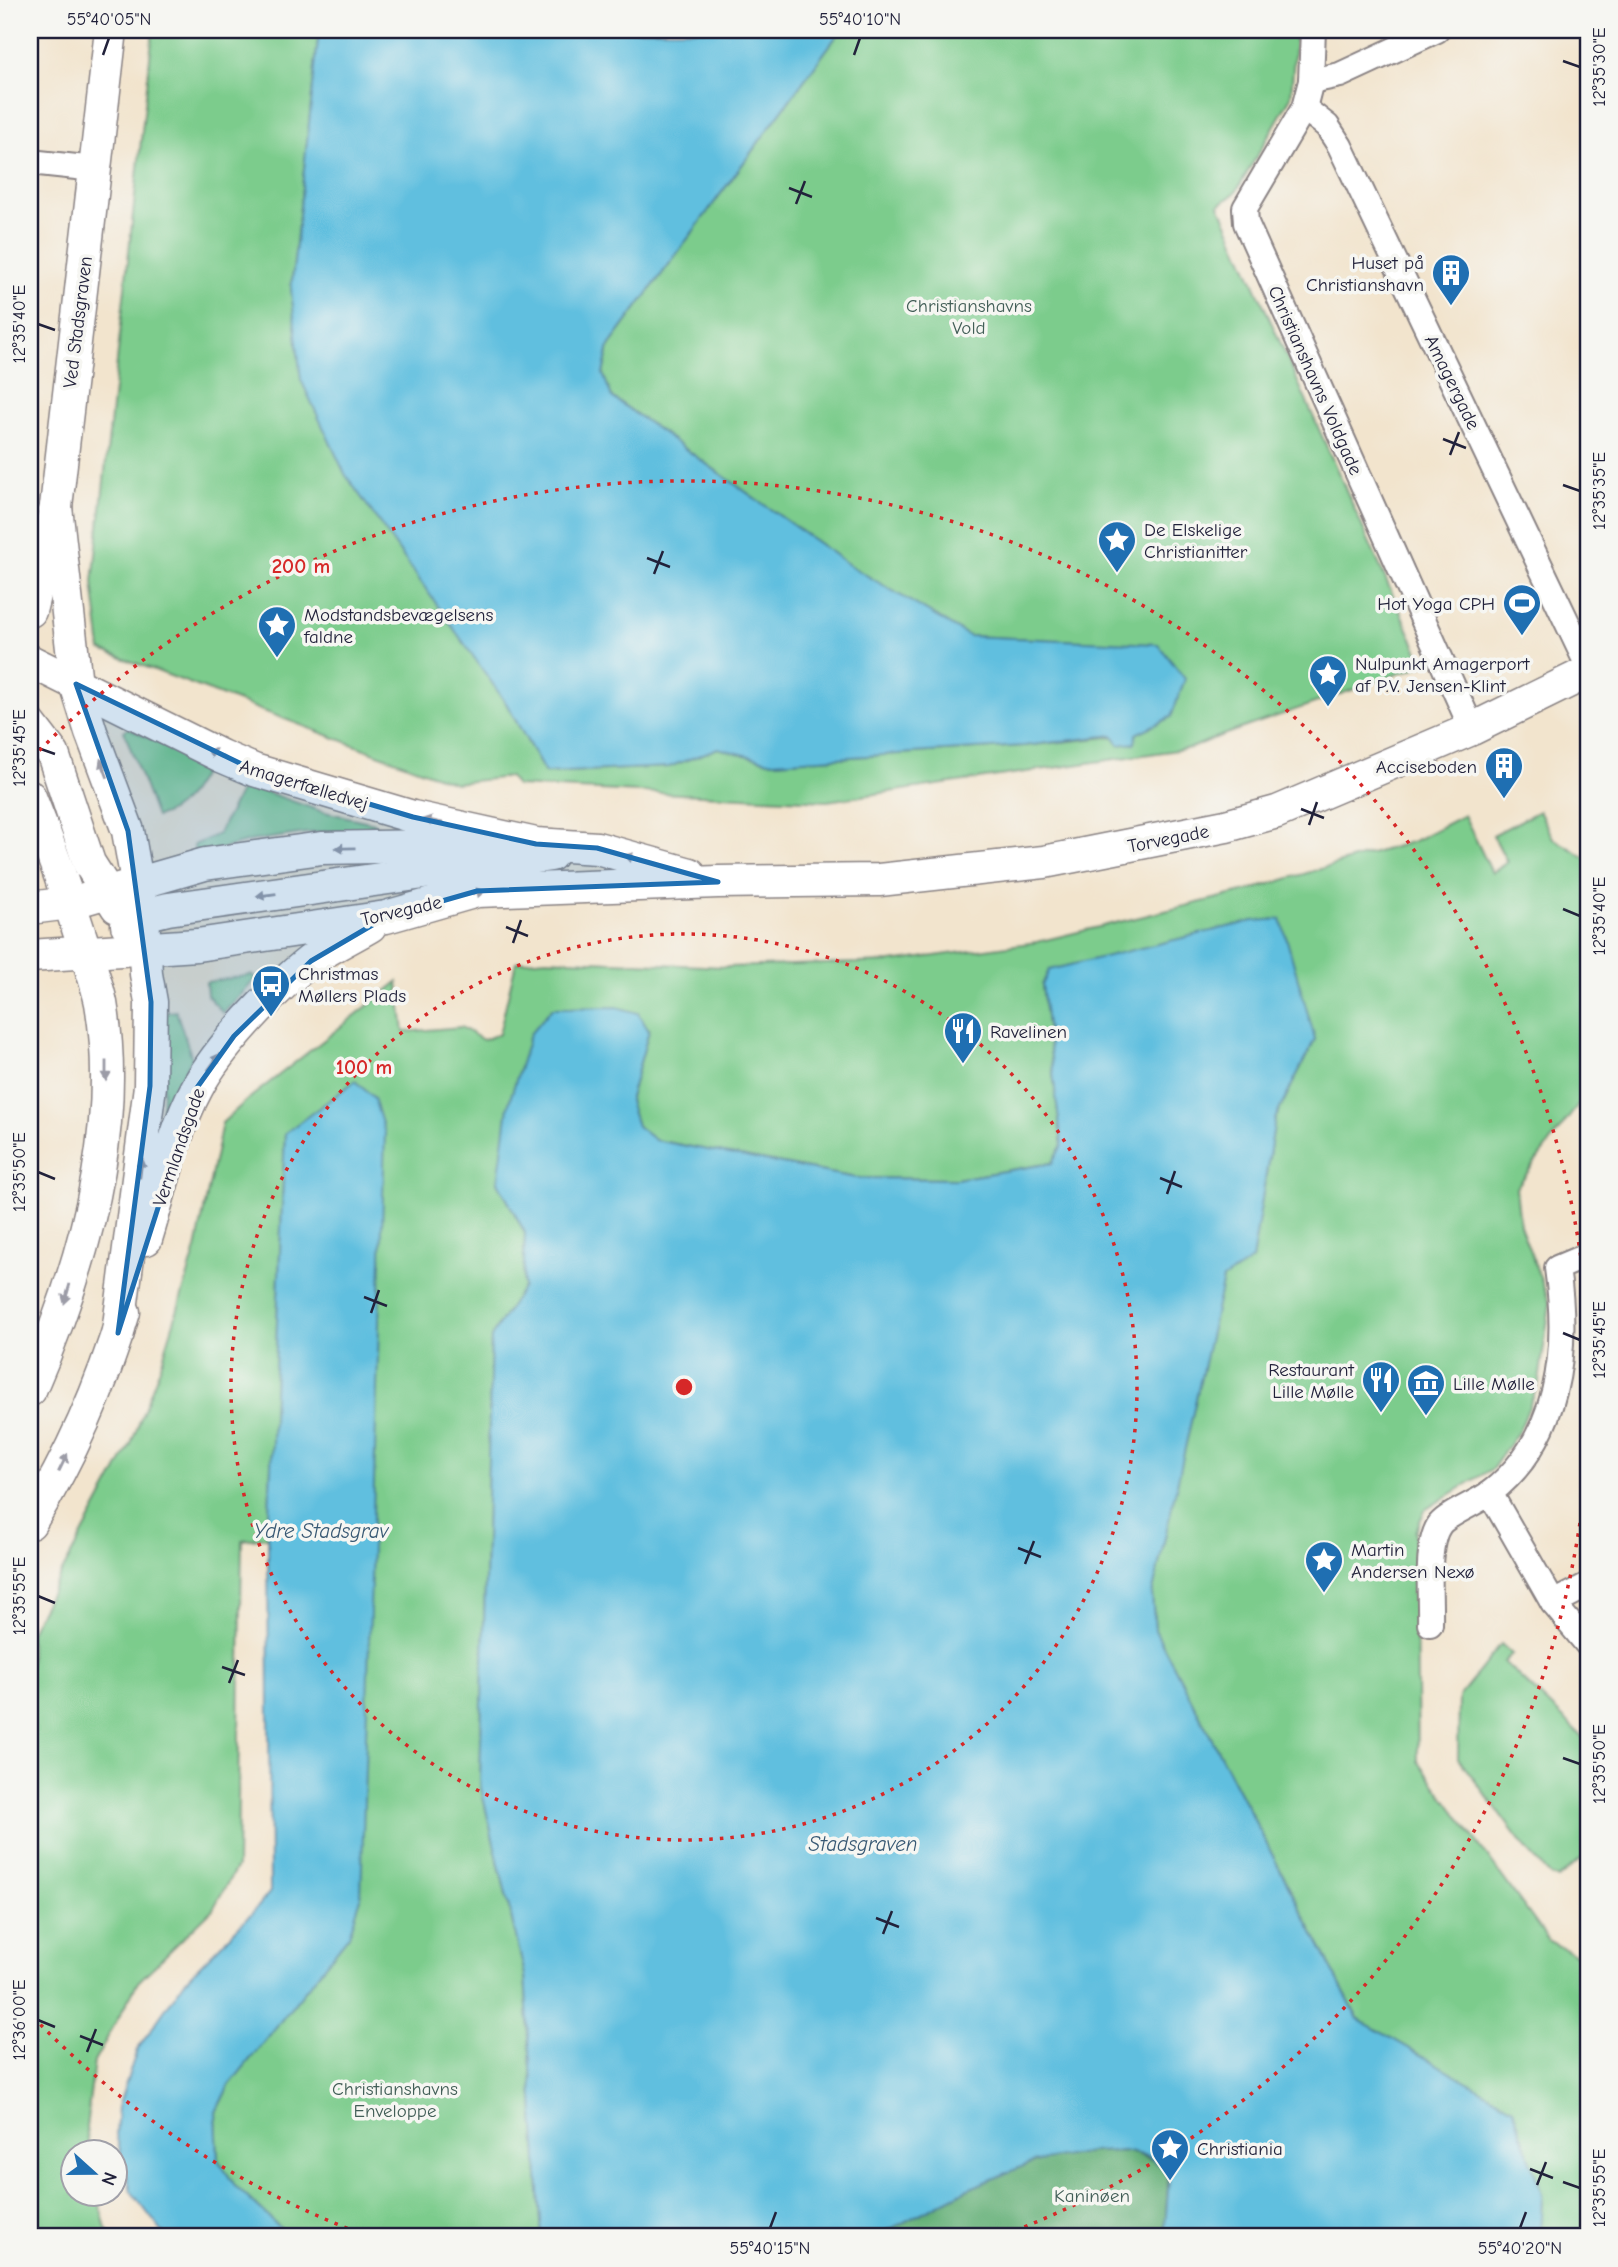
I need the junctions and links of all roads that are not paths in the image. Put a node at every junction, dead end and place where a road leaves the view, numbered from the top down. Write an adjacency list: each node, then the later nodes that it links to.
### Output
1 (111, 30): 7 (street, Ved Stadsgraven)
2 (1313, 30): 4 (street, Christianshavns Voldgade)
3 (1437, 30): 4 (street)
4 (1311, 81): 5 (street, Christianshavns Voldgade)
5 (1304, 108): 11 (street, Amagergade); 15 (street, Christianshavns Voldgade)
6 (30, 162): 7 (street)
7 (95, 169): 8 (street, Ved Stadsgraven)
8 (56, 506): 9 (street, Ved Stadsgraven); 13 (street)
9 (30, 611)
10 (30, 661): 13 (street, Amagerfælledvej)
11 (1588, 666)
12 (1588, 672): 15 (street, Torvegade)
13 (76, 684): 17 (street, Amagerfælledvej, one-way to 13); 20 (street, one-way to 13)
14 (30, 724): 21 (street)
15 (1472, 729): 19 (street, Torvegade)
16 (30, 797): 22 (street)
17 (536, 844): 18 (street, Amagerfælledvej); 20 (street, one-way to 20)
18 (597, 848): 19 (street, Torvegade, one-way to 18); 25 (street, one-way to 25)
19 (718, 882): 24 (street, Torvegade, one-way to 19)
20 (138, 883): 21 (street); 25 (street)
21 (106, 892): 22 (street); 25 (street)
22 (70, 903): 23 (street); 25 (street); 26 (street)
23 (30, 908)
24 (386, 916): 25 (street, Torvegade); 29 (street, Vermlandsgade, one-way to 24)
25 (134, 941): 26 (street); 29 (street, Vermlandsgade, one-way to 25)
26 (86, 953): 27 (street); 30 (street, one-way to 30)
27 (30, 956)
28 (1588, 1255): 31 (street)
29 (118, 1333): 32 (street, Vermlandsgade, one-way to 29)
30 (30, 1390)
31 (1490, 1493): 34 (street); 35 (street)
32 (30, 1523)
33 (1588, 1585): 34 (street)
34 (1553, 1603): 36 (street)
35 (1430, 1624)
36 (1588, 1645)

